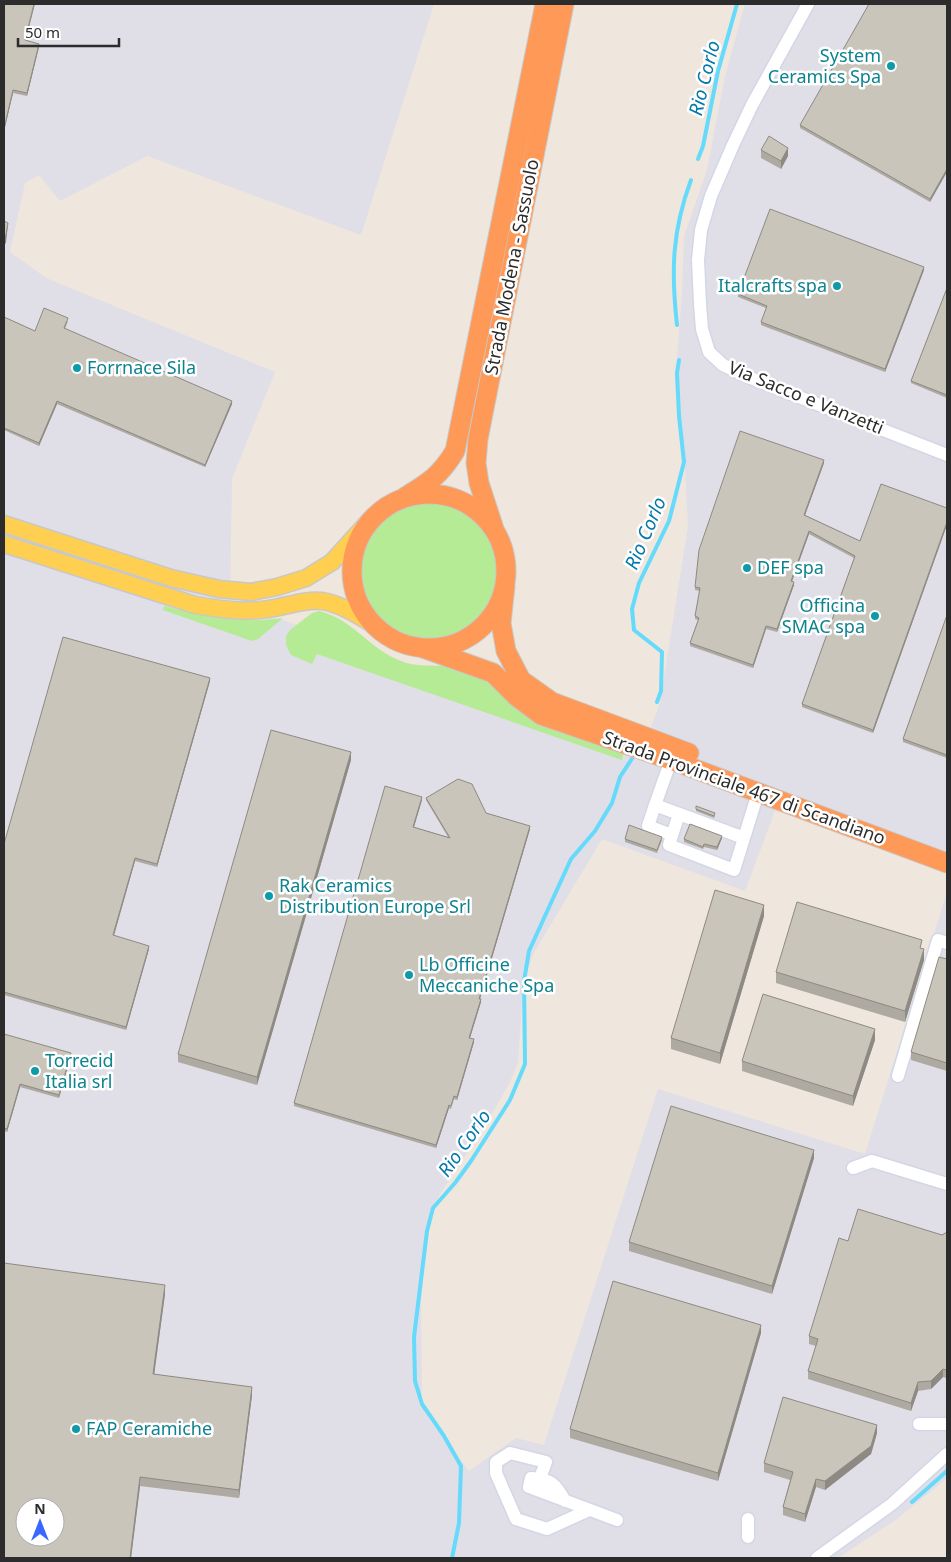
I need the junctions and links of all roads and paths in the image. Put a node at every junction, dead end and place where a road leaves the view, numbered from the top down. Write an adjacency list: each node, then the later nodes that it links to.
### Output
1 (545, 4): 5 (highway, Strada Modena - Sassuolo)
2 (564, 4): 8 (highway, Strada Modena - Sassuolo)
3 (808, 4): 4 (street, Via Sacco e Vanzetti)
4 (947, 455)
5 (405, 497): 6 (highway); 8 (highway)
6 (372, 518): 7 (main road); 11 (highway)
7 (4, 524)
8 (494, 529): 10 (highway)
9 (4, 544): 11 (main road)
10 (505, 586): 12 (highway); 13 (highway)
11 (371, 623): 12 (highway)
12 (423, 648): 13 (highway)
13 (547, 708): 14 (highway, Strada Provinciale 467 di Scandiano); 20 (highway, Strada Provinciale 467 di Scandiano)
14 (671, 760): 15 (highway, Strada Provinciale 467 di Scandiano); 16 (street)
15 (758, 793): 19 (street); 21 (highway, Strada Provinciale 467 di Scandiano)
16 (655, 805): 17 (street); 18 (street)
17 (679, 814): 18 (street); 19 (street)
18 (672, 835): 19 (street)
19 (744, 838)
20 (947, 850)
21 (947, 863)
22 (947, 943): 23 (street)
23 (898, 1076)
24 (853, 1168): 25 (street)
25 (947, 1184)
26 (919, 1424): 27 (street)
27 (947, 1424)
28 (947, 1454): 33 (street)
29 (589, 1510): 29 (street); 31 (street)
30 (748, 1519): 32 (street)
31 (617, 1520)
32 (748, 1537)
33 (817, 1558)

